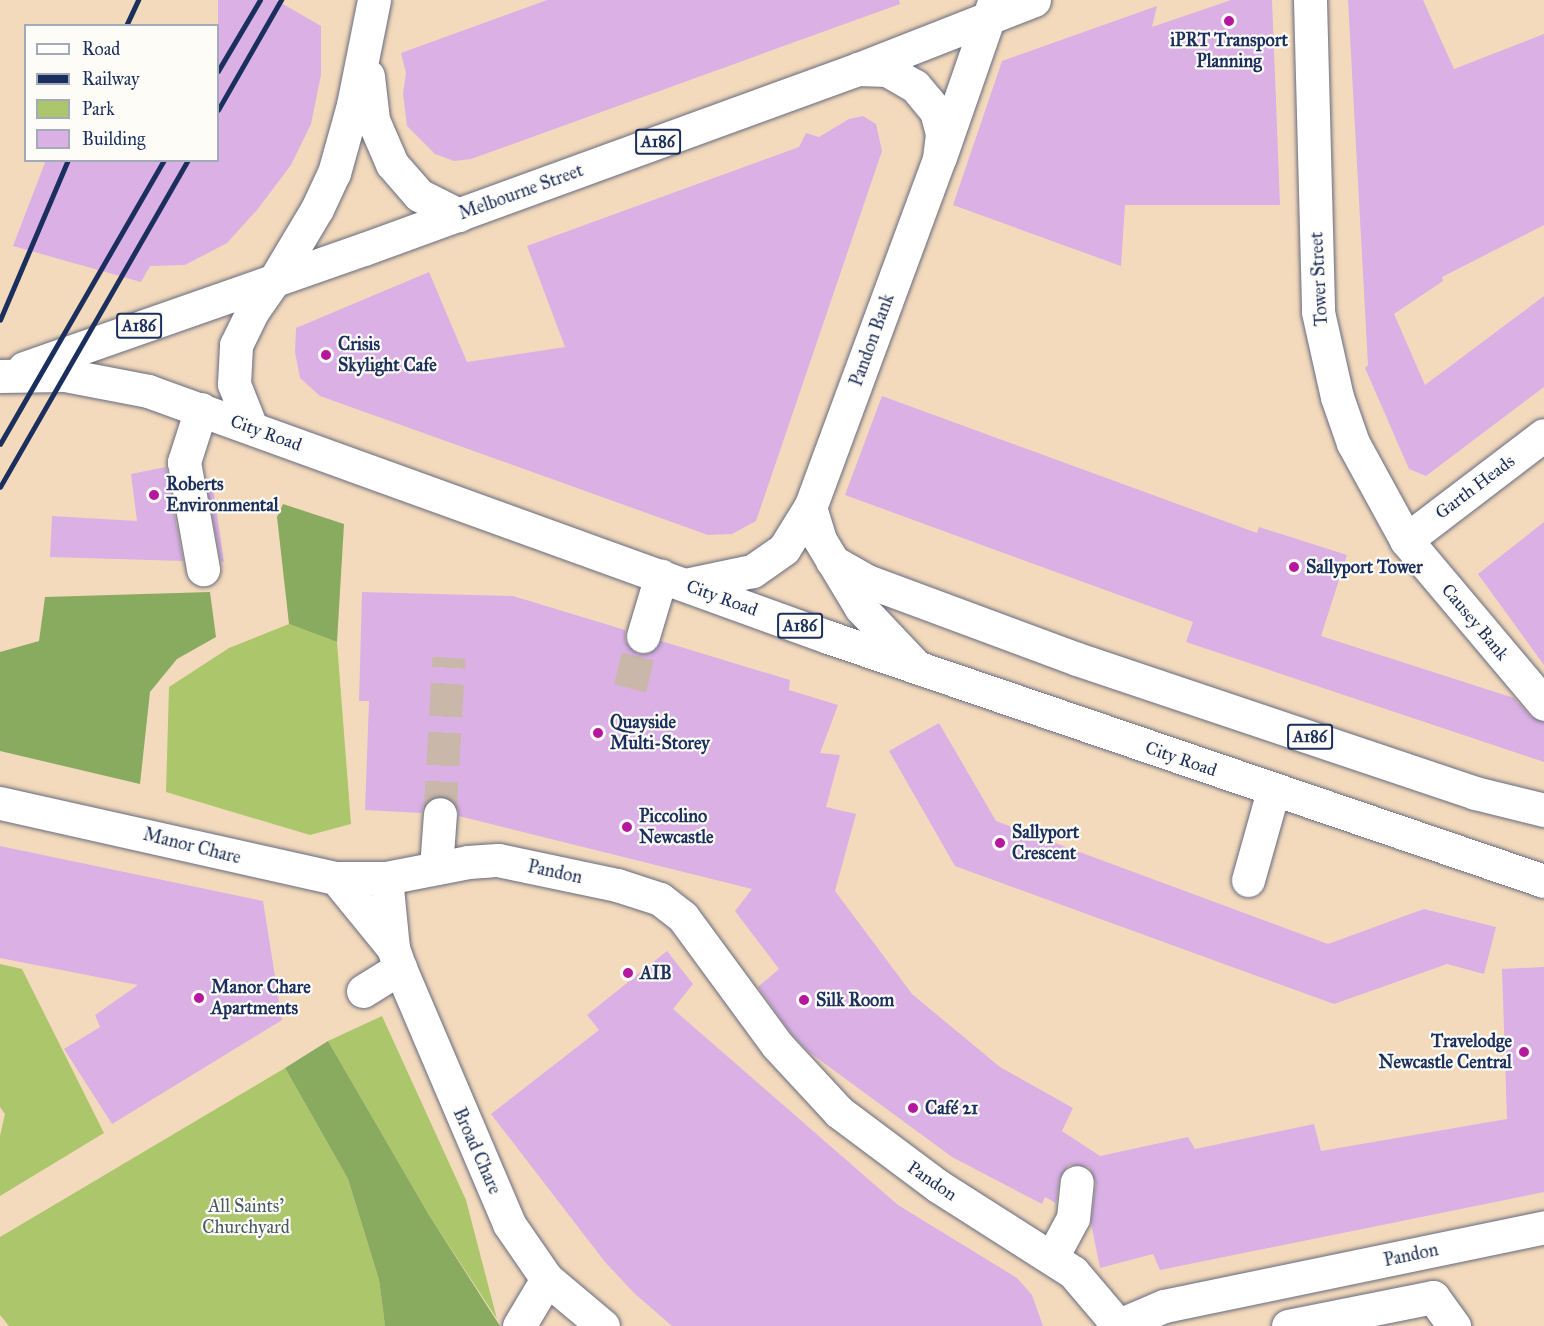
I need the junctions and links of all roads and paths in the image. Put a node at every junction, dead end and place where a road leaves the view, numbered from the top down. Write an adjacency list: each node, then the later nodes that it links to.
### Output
1 (360, 0): 6 (main road)
2 (374, 0): 6 (main road)
3 (1034, 0): 5 (main road, Melbourne Street)
4 (1310, 0): 16 (main road, Tower Street)
5 (992, 8): 7 (main road, Melbourne Street); 8 (main road)
6 (378, 34): 9 (main road); 10 (main road)
7 (858, 69): 8 (main road, Pandon Bank / A186); 9 (main road, Melbourne Street / A186)
8 (939, 159): 15 (main road, Pandon Bank / A186)
9 (459, 215): 10 (main road, Melbourne Street / A186)
10 (274, 281): 11 (main road, Melbourne Street / A186); 13 (main road)
11 (3, 376): 12 (main road, City Road / A186)
12 (201, 409): 13 (main road, City Road / A186); 18 (main road)
13 (251, 427): 19 (main road, City Road / A186)
14 (1544, 435): 16 (main road, Garth Heads)
15 (810, 507): 17 (main road, A186); 19 (main road, Pandon Bank / A186)
16 (1406, 540): 22 (main road, Causey Bank)
17 (832, 561): 21 (main road, A186); 25 (main road, A186)
18 (203, 569)
19 (672, 580): 20 (main road); 21 (main road, City Road / A186)
20 (644, 636)
21 (917, 667): 23 (main road, City Road / A186)
22 (1544, 704)
23 (1273, 791): 30 (main road); 31 (main road, City Road / A186)
24 (0, 803): 28 (main road, Manor Chare)
25 (1544, 810)
26 (440, 814): 27 (main road)
27 (436, 868): 29 (main road, Pandon); 36 (main road, Pandon)
28 (336, 878): 29 (main road, Manor Chare); 32 (main road, Broad Chare)
29 (386, 878): 32 (main road, Broad Chare)
30 (1248, 880)
31 (1544, 881)
32 (396, 958): 33 (main road); 37 (main road, Broad Chare)
33 (363, 991)
34 (1077, 1182): 36 (main road)
35 (1544, 1227): 40 (main road, Pandon)
36 (1052, 1257): 40 (main road, Pandon)
37 (547, 1279): 38 (main road); 39 (main road, Broad Chare)
38 (519, 1326)
39 (603, 1326)
40 (1117, 1326)
41 (1288, 1326): 42 (main road)
42 (1454, 1326)

